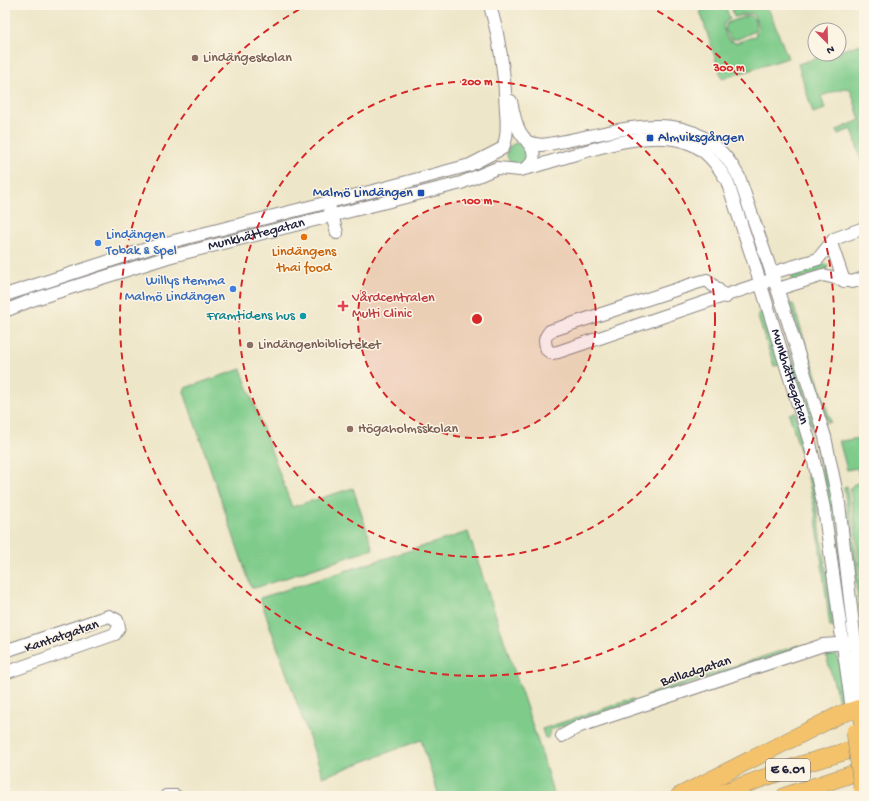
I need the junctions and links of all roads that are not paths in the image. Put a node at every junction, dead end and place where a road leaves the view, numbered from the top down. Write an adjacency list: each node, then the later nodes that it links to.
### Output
1 (490, 5): 3 (street)
2 (498, 5): 3 (street)
3 (498, 33): 4 (street)
4 (505, 83): 5 (street); 6 (street)
5 (528, 141): 6 (street, Munkhättegatan); 7 (street); 18 (street, Munkhättegatan)
6 (503, 147): 8 (street); 9 (street, Munkhättegatan)
7 (527, 168): 8 (street, Munkhättegatan); 20 (street, Munkhättegatan)
8 (511, 169): 10 (street, Munkhättegatan)
9 (328, 202): 10 (street); 21 (street, Munkhättegatan)
10 (332, 216): 12 (street); 24 (street, Munkhättegatan)
11 (864, 228): 13 (street)
12 (337, 233)
13 (831, 243): 14 (street); 15 (street)
14 (818, 259): 15 (street); 18 (street)
15 (837, 263): 16 (street); 19 (street)
16 (823, 274): 18 (street); 19 (street)
17 (864, 278): 19 (street)
18 (775, 280): 20 (street); 26 (street, Munkhättegatan)
19 (844, 281)
20 (761, 284): 22 (street); 27 (street, Munkhättegatan)
21 (5, 295)
22 (726, 297): 23 (street); 25 (street)
23 (625, 307): 25 (street); 25 (street)
24 (5, 311)
25 (633, 327)
26 (860, 642): 27 (street, Balladgatan); 30 (street, Munkhättegatan)
27 (842, 644): 30 (street, Munkhättegatan); 32 (street, Balladgatan)
28 (5, 651): 29 (street, Kantatgatan)
29 (5, 673)
30 (859, 708): 31 (main road, Munkhättegatan); 38 (highway)
31 (861, 732): 35 (main road, Munkhättegatan, bridge)
32 (562, 736)
33 (864, 746): 39 (highway, E 6.01)
34 (864, 770): 40 (highway, E 6.01)
35 (862, 791)
36 (166, 796): 37 (street)
37 (176, 796)
38 (679, 796)
39 (713, 796)
40 (784, 796)

